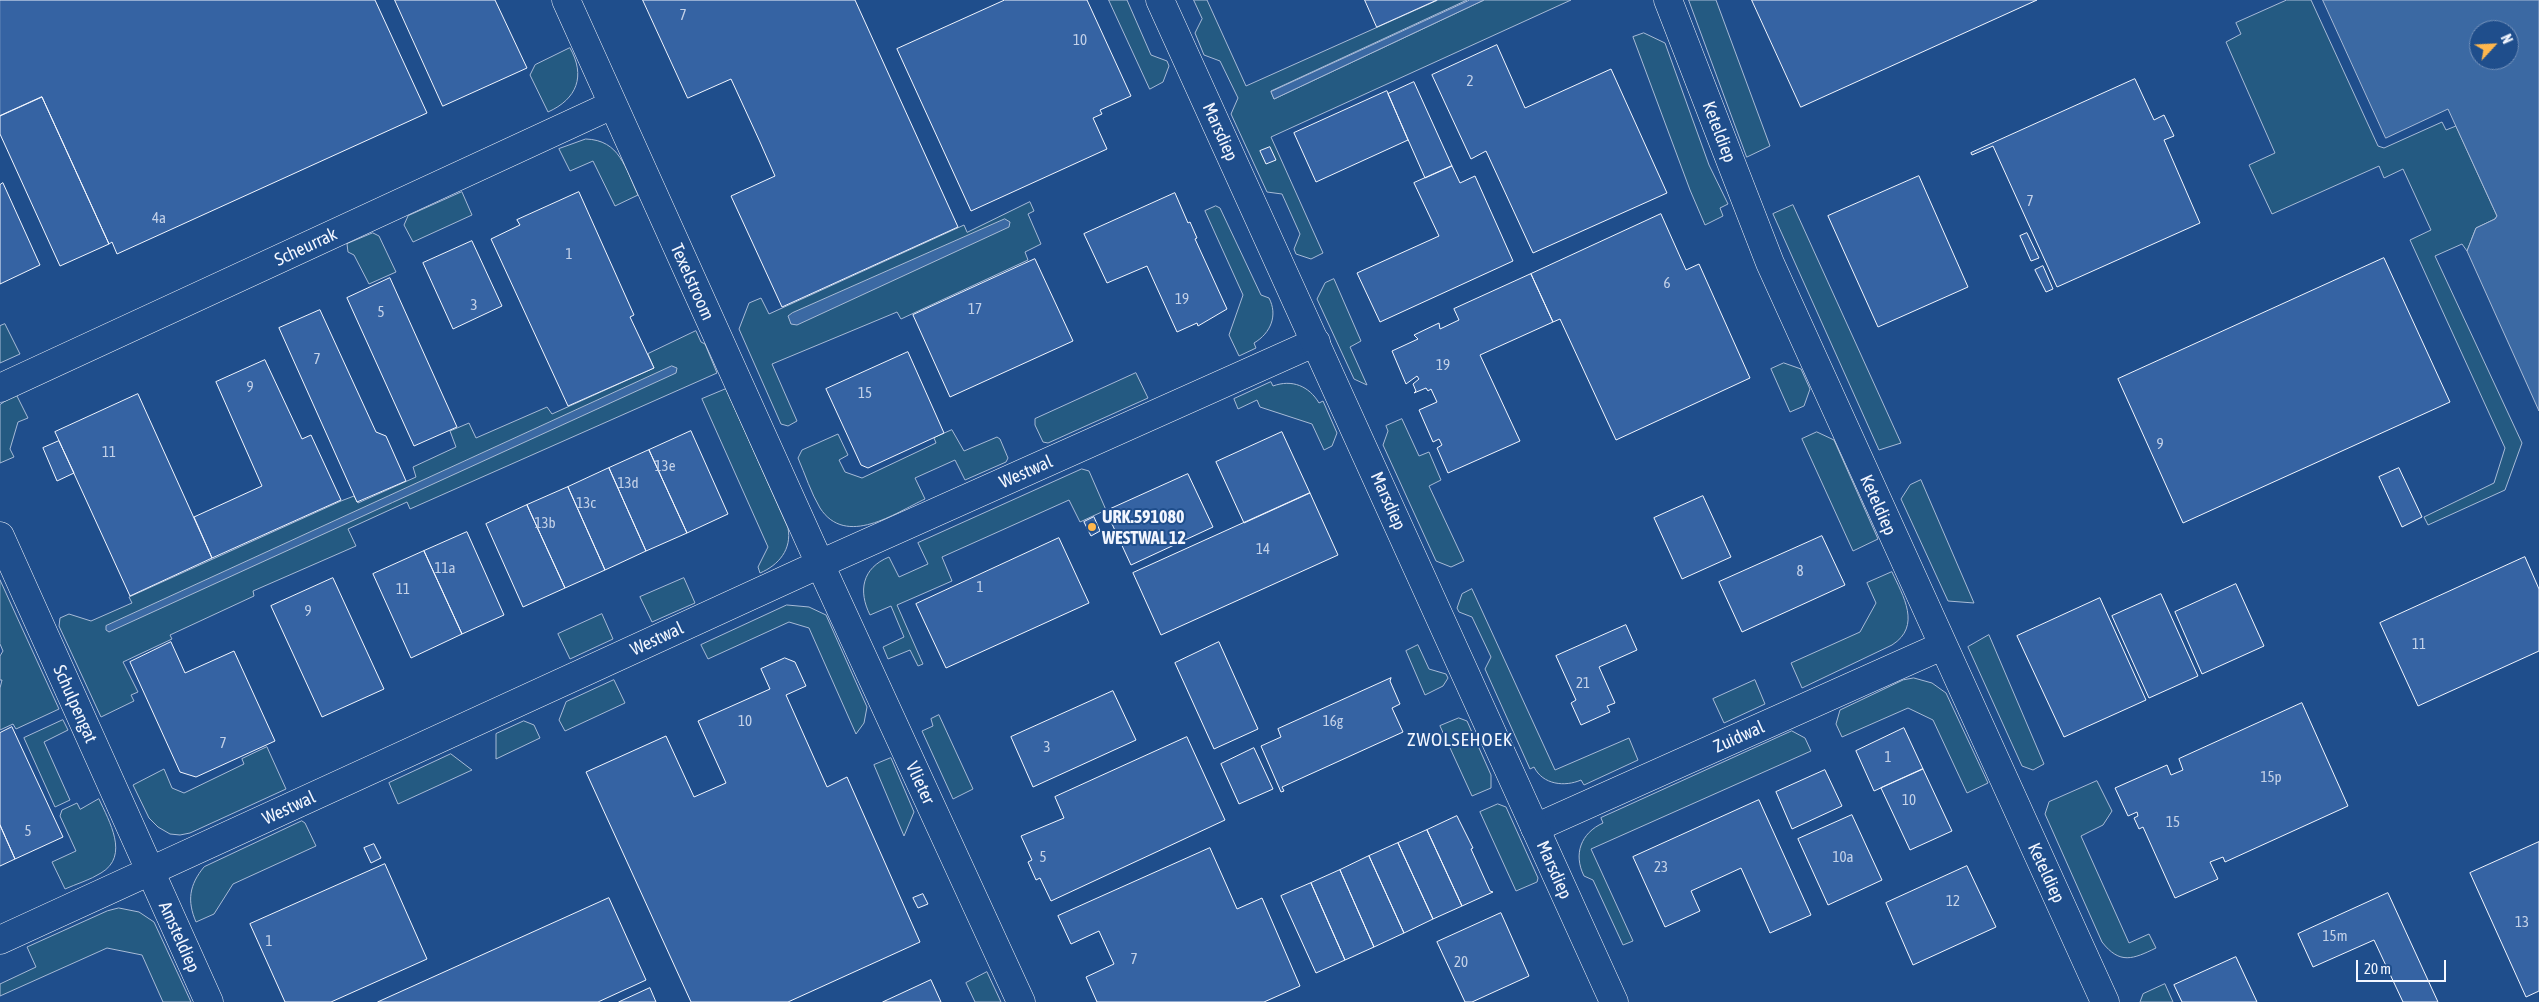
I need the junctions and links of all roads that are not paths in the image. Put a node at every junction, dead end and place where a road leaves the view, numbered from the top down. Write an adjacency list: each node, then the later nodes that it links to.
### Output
1 (566, 0): 4 (street, Texelstroom)
2 (1160, 0): 5 (street, Marsdiep)
3 (1668, 0): 9 (street, Keteldiep)
4 (612, 106): 6 (street, Scheurrak); 8 (street, Texelstroom)
5 (1316, 342): 8 (street, Westwal); 10 (street, Marsdiep)
6 (0, 388)
7 (0, 536): 11 (street, Schulpengat)
8 (820, 564): 11 (street, Westwal); 14 (street, Vlieter)
9 (1942, 646): 10 (street, Zuidwal); 16 (street, Keteldiep)
10 (1536, 828): 15 (street, Marsdiep)
11 (150, 872): 12 (street, Westwal); 13 (street, Amsteldiep)
12 (0, 940)
13 (208, 1002)
14 (1021, 1002)
15 (1614, 1002)
16 (2105, 1002)

